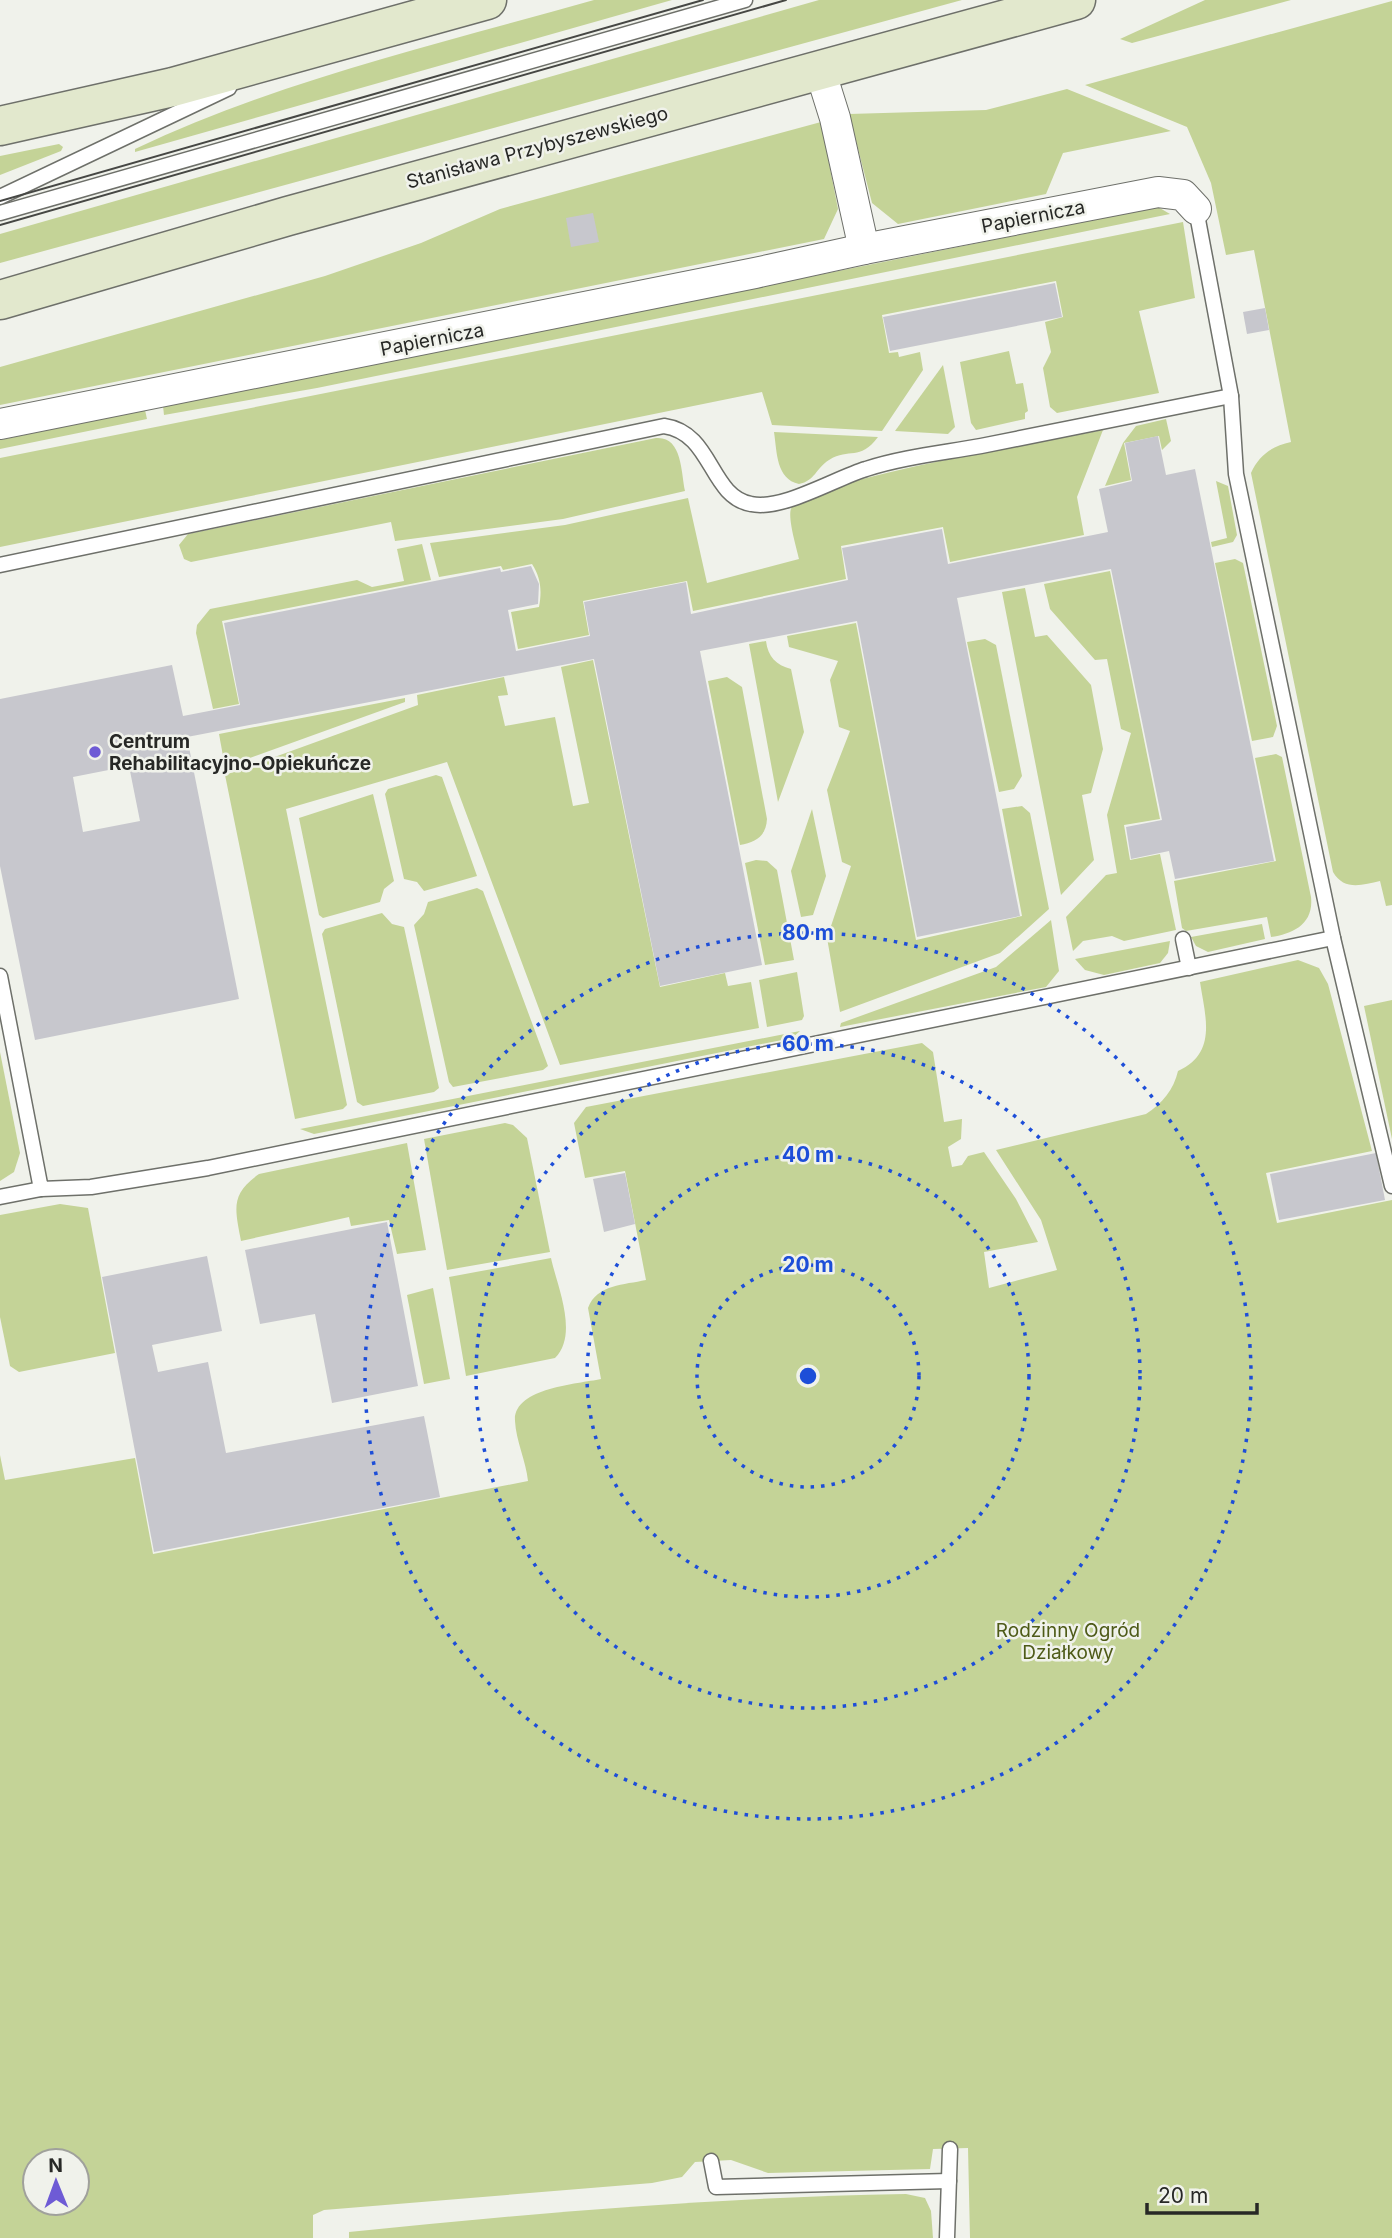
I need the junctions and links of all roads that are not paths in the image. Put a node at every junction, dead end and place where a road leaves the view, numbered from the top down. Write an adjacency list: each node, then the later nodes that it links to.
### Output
1 (487, 0): 4 (main road)
2 (745, 0): 9 (lane)
3 (1076, 0): 5 (main road, Stanisława Przybyszewskiego)
4 (340, 42): 6 (main road); 7 (lane)
5 (820, 70): 10 (street); 11 (main road, Stanisława Przybyszewskiego)
6 (0, 126)
7 (0, 197)
8 (1196, 209): 10 (street, Papiernicza); 12 (lane)
9 (0, 213)
10 (864, 249): 13 (street, Papiernicza)
11 (13, 288)
12 (1231, 396): 14 (lane); 15 (lane)
13 (0, 424)
14 (0, 565)
15 (1333, 938): 17 (lane); 19 (lane)
16 (1183, 939): 17 (lane)
17 (1189, 968): 20 (lane)
18 (0, 976): 20 (lane)
19 (1392, 1186)
20 (41, 1189): 21 (lane)
21 (0, 1197)
22 (950, 2149): 24 (lane)
23 (711, 2161): 24 (lane)
24 (949, 2181): 25 (lane)
25 (947, 2238)

